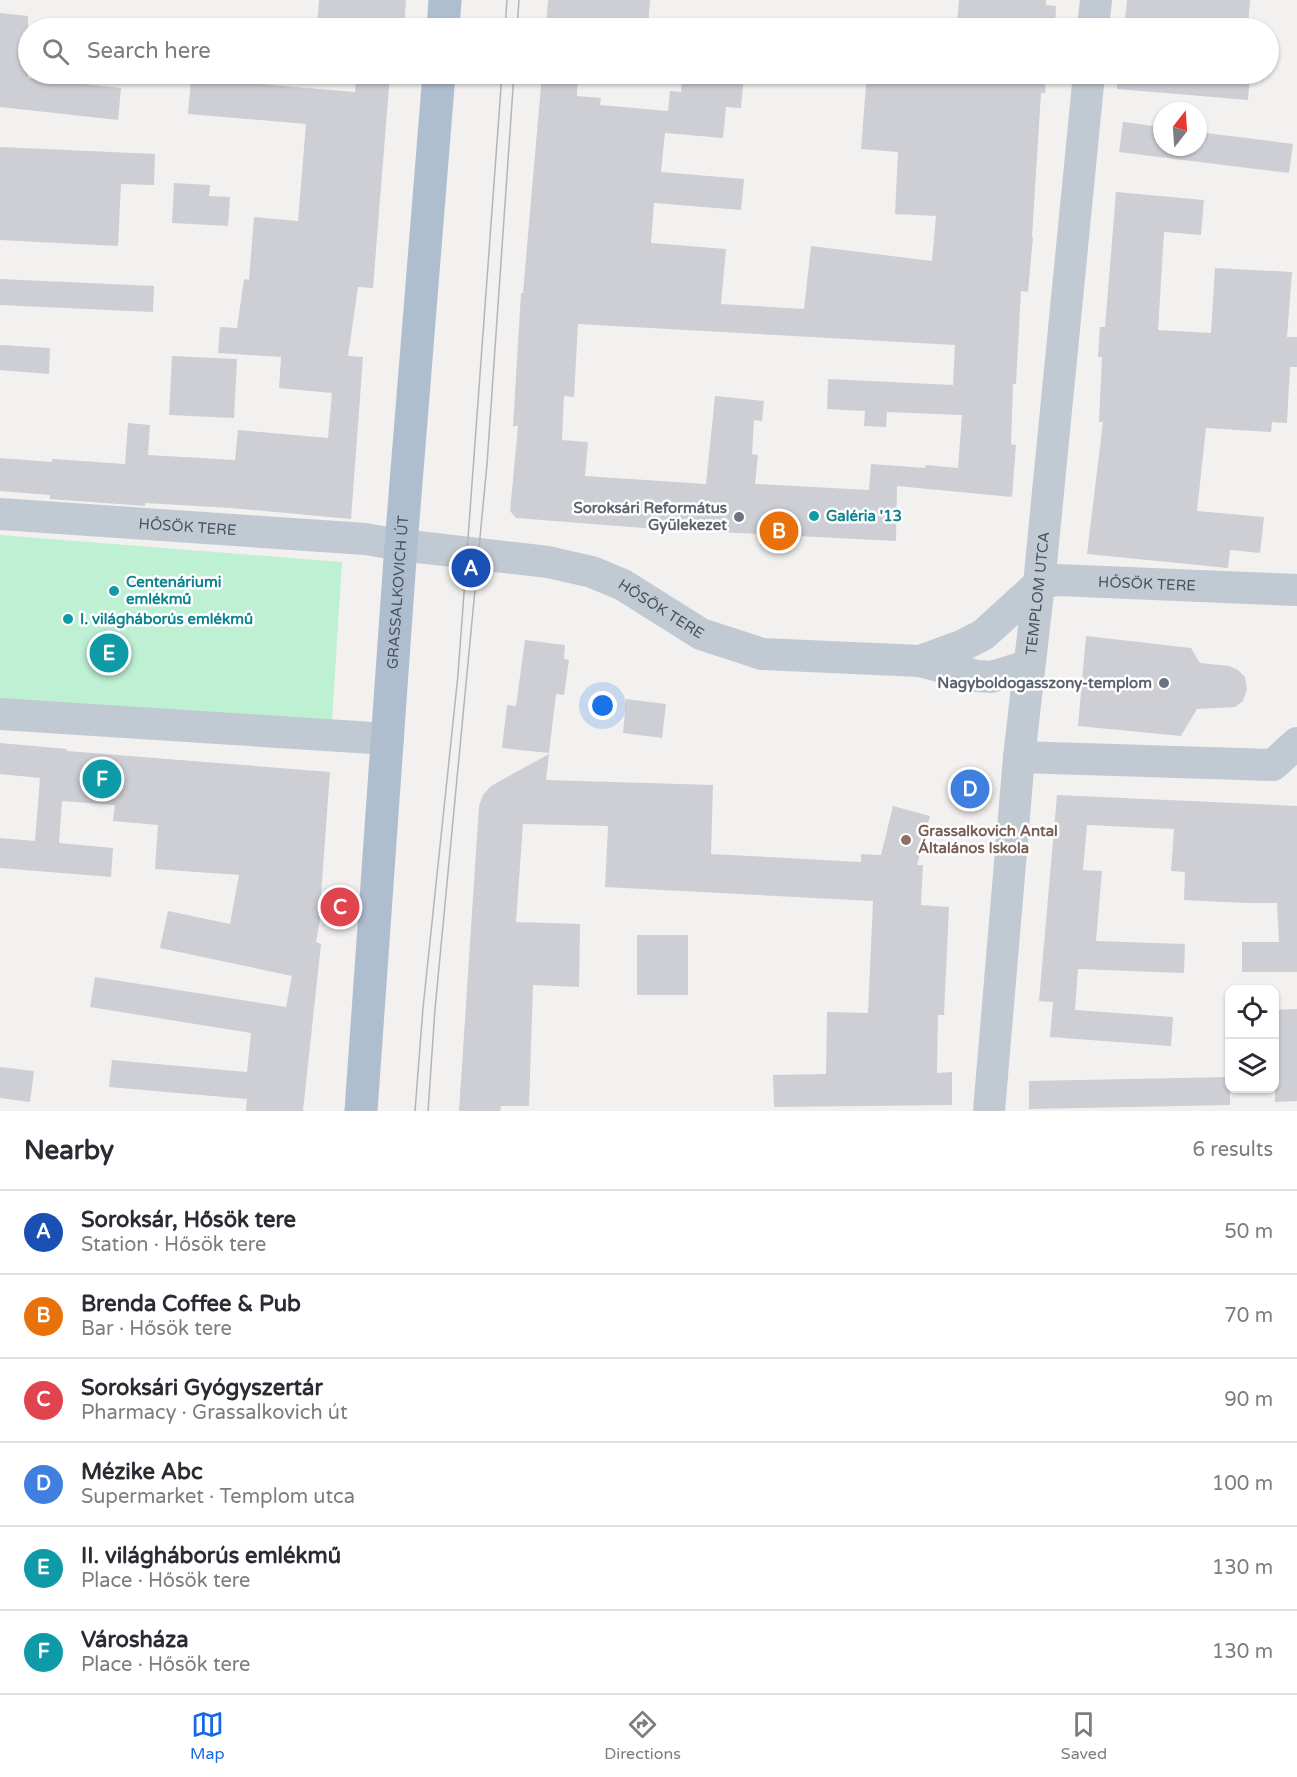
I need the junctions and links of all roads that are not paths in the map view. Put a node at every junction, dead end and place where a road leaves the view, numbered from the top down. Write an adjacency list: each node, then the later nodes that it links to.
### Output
1 (445, 0): 3 (main road)
2 (1096, 0): 4 (street)
3 (444, 18)
4 (1094, 18)
5 (438, 84): 8 (main road, GRASSALKOVICH ÚT)
6 (1088, 84): 9 (street, TEMPLOM UTCA)
7 (0, 514): 8 (street, HŐSÖK TERE)
8 (401, 545): 11 (street, HŐSÖK TERE); 14 (main road, GRASSALKOVICH ÚT)
9 (1039, 584): 10 (street, HŐSÖK TERE); 11 (street, HŐSÖK TERE); 12 (street, TEMPLOM UTCA)
10 (1297, 590)
11 (920, 661): 12 (street)
12 (1028, 666): 16 (street, TEMPLOM UTCA)
13 (0, 714): 14 (street)
14 (388, 739): 17 (main road, GRASSALKOVICH ÚT)
15 (1297, 743): 16 (street)
16 (1019, 757): 18 (street, TEMPLOM UTCA)
17 (361, 1111)
18 (989, 1111)

